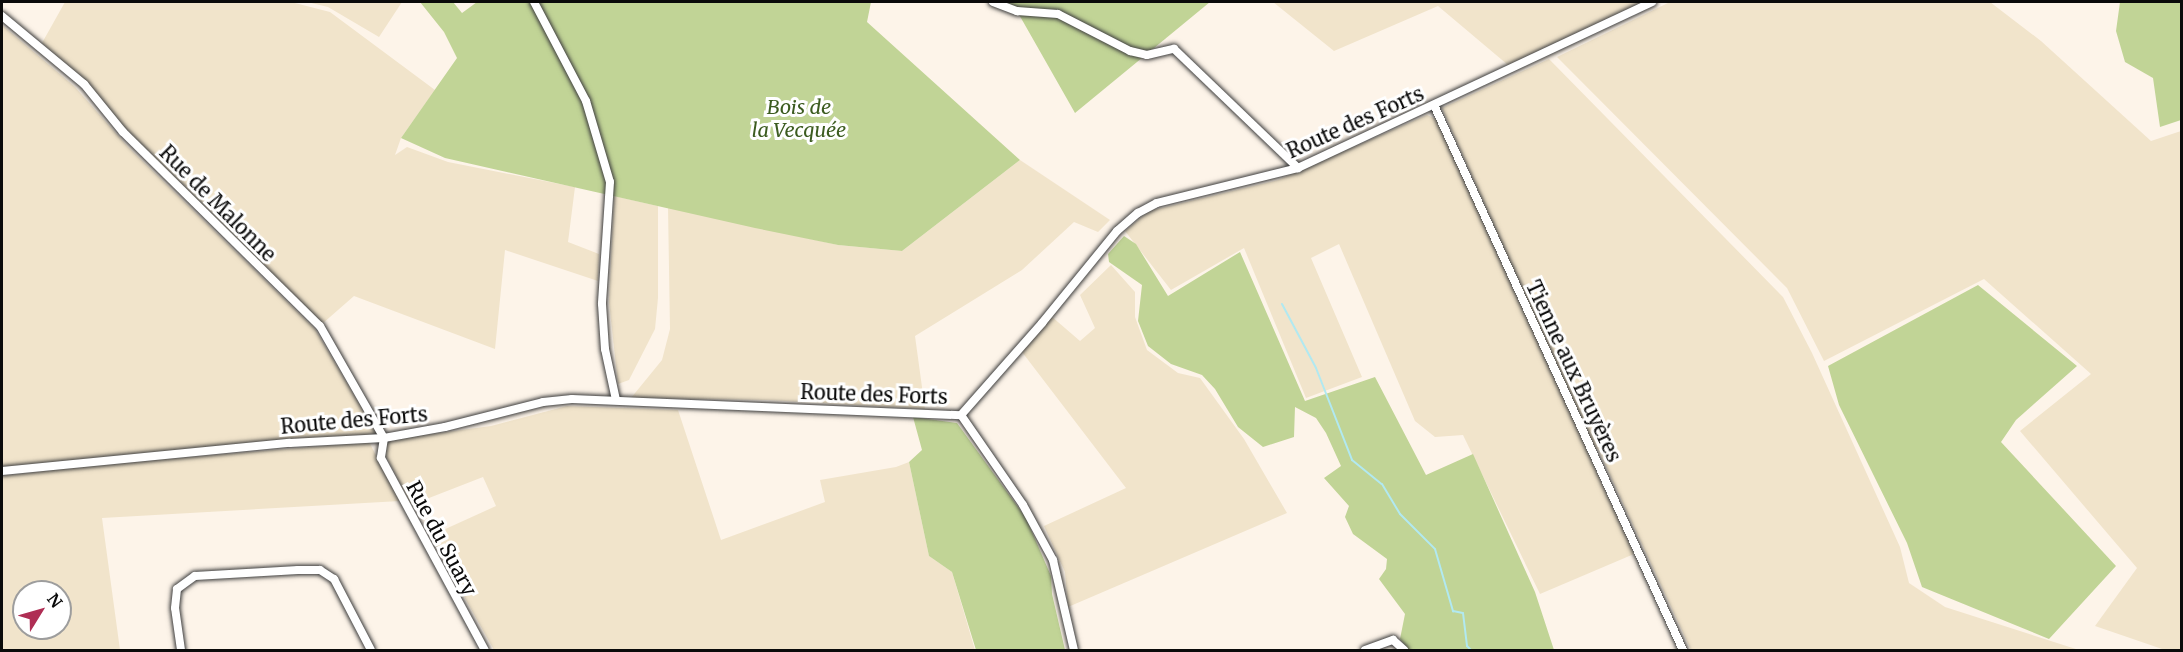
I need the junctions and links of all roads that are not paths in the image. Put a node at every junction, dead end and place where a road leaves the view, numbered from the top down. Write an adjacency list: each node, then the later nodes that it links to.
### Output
1 (534, 2): 7 (street)
2 (993, 2): 6 (street)
3 (1652, 2): 5 (street, Route des Forts)
4 (2, 16): 9 (street, Rue de Malonne)
5 (1434, 105): 6 (street, Route des Forts); 17 (street, Tienne aux Bruyères)
6 (1298, 168): 8 (street, Route des Forts)
7 (616, 399): 8 (street, Route des Forts); 9 (street, Route des Forts)
8 (961, 415): 14 (street)
9 (384, 438): 10 (street, Route des Forts); 13 (street, Rue du Suary)
10 (2, 471)
11 (181, 651): 12 (street)
12 (371, 651)
13 (485, 651)
14 (1074, 651)
15 (1365, 651): 16 (street)
16 (1404, 651)
17 (1683, 651)

